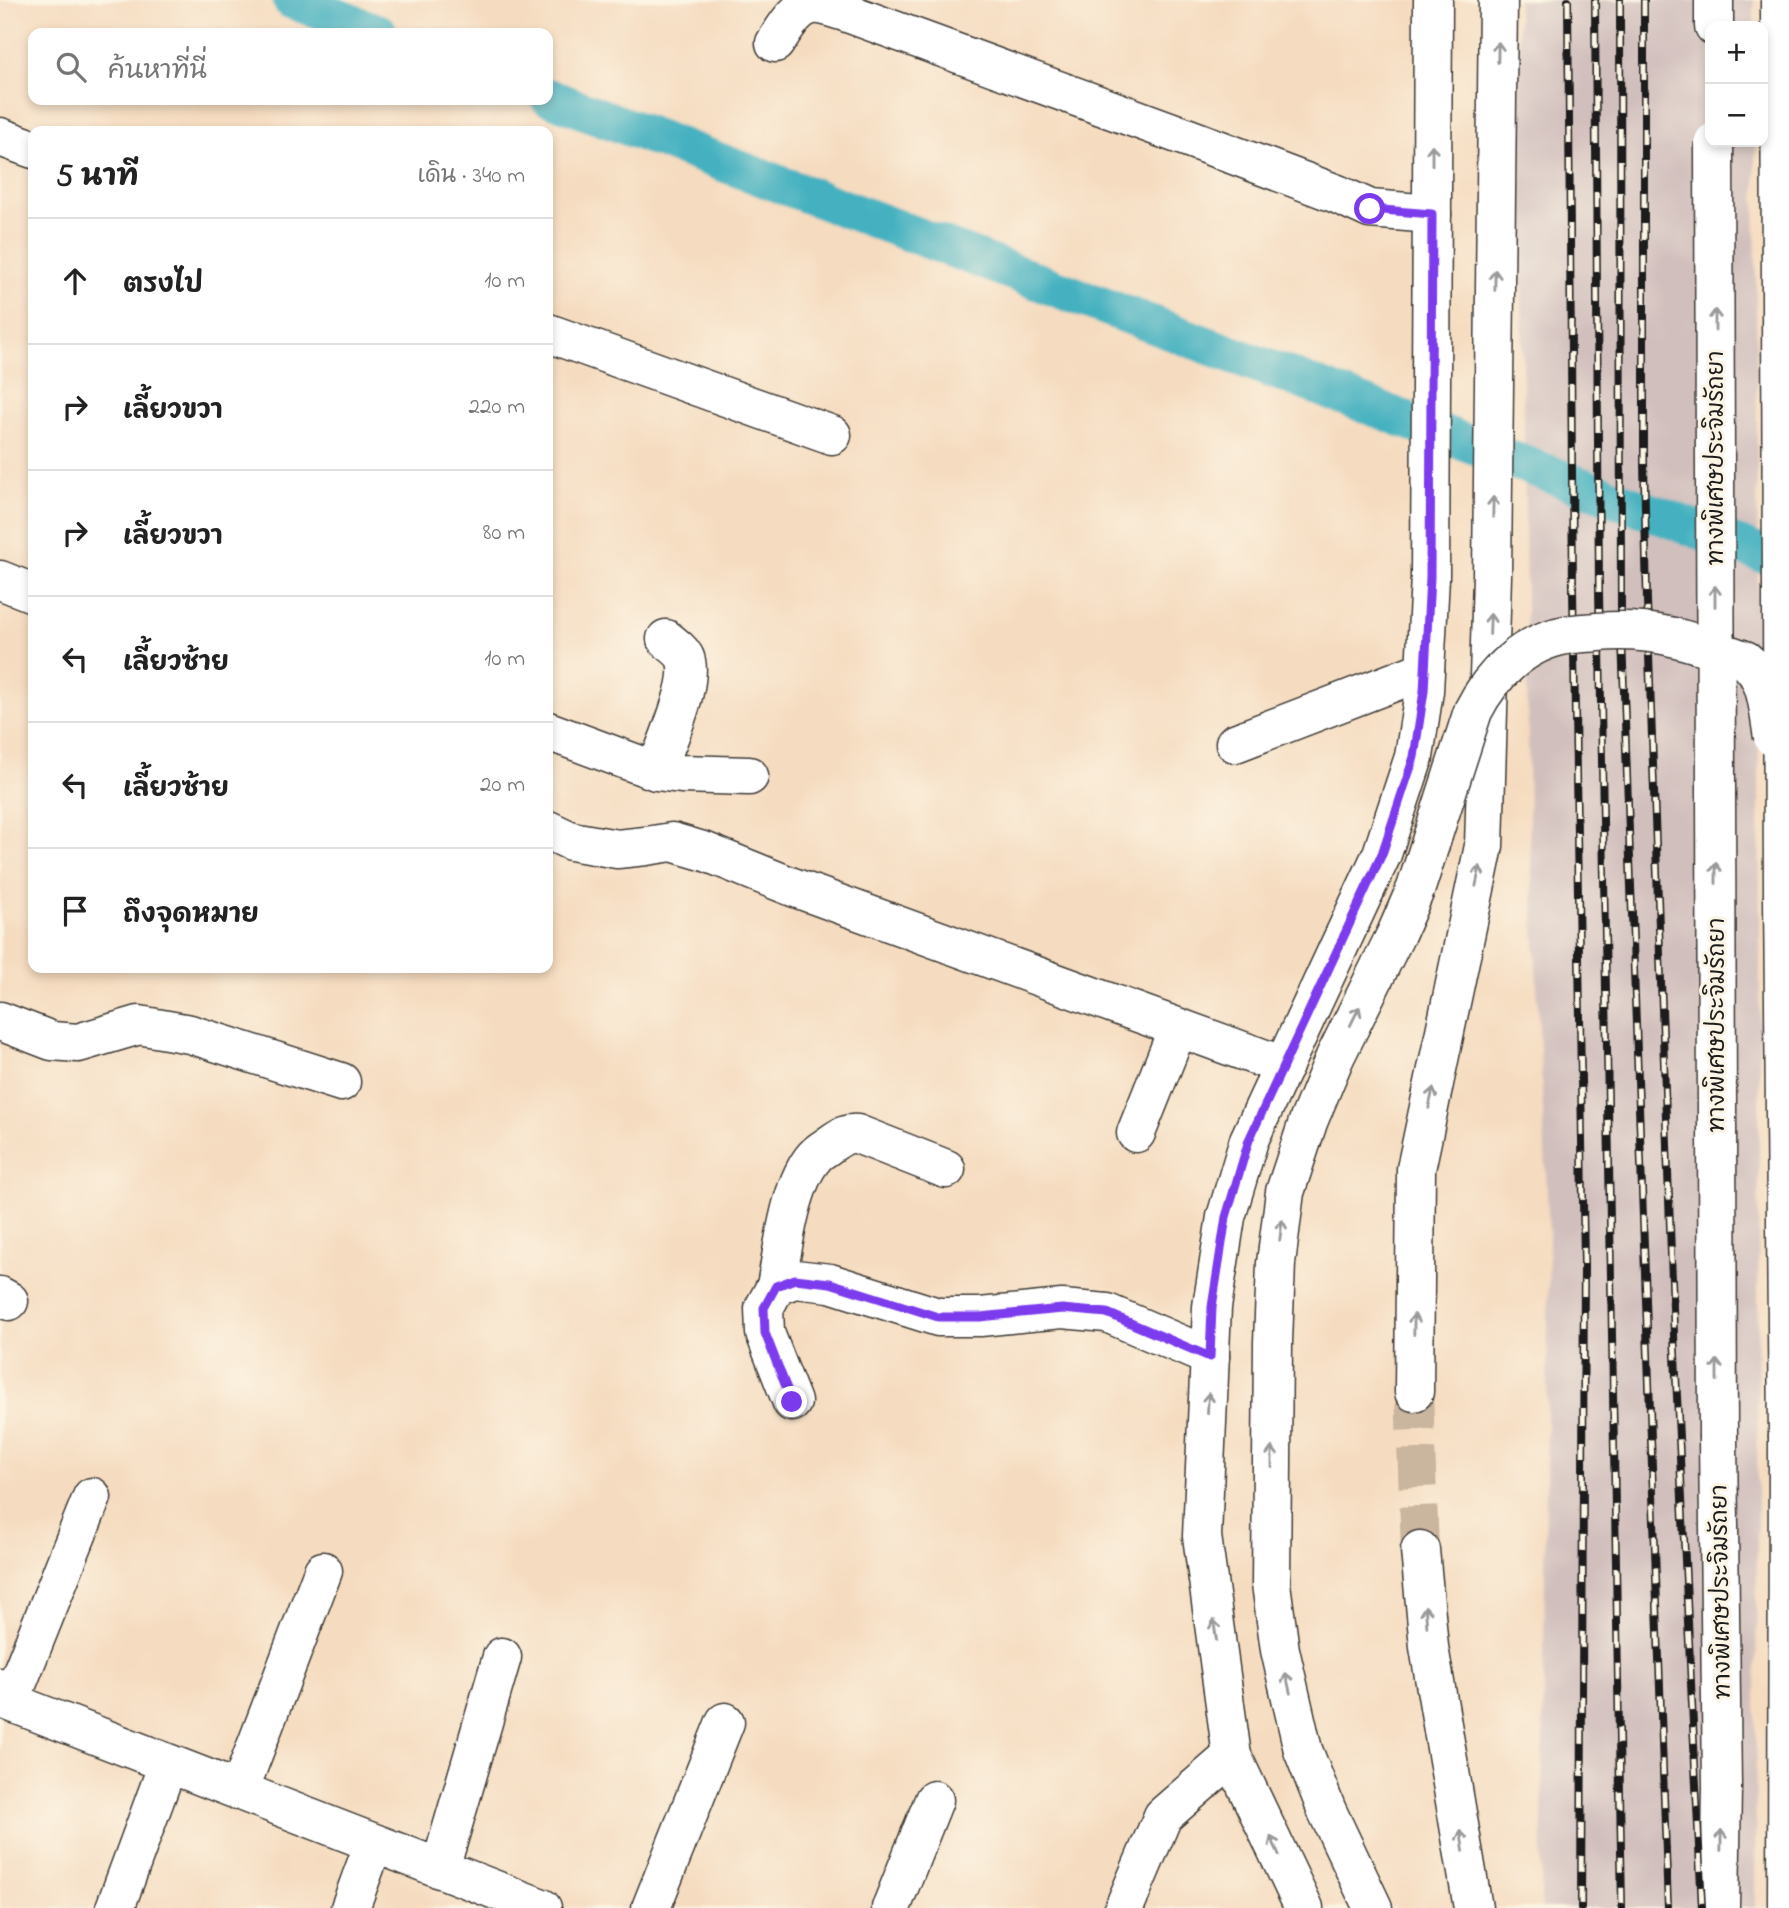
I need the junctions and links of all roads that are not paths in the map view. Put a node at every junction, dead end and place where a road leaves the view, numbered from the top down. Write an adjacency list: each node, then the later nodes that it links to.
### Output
1 (1433, 0): 10 (main road, one-way to 1)
2 (1498, 0): 32 (main road, one-way to 2)
3 (1714, 0): 5 (main road)
4 (1780, 0): 13 (main road); 56 (main road, bridge)
5 (1714, 21)
6 (775, 43): 10 (main road)
7 (0, 137): 8 (main road)
8 (28, 147)
9 (1714, 147): 55 (main road, ทางพิเศษประจิมรัถยา, one-way to 9, bridge)
10 (1432, 214): 17 (main road)
11 (553, 335): 12 (main road)
12 (832, 435)
13 (1789, 437)
14 (0, 580): 15 (main road)
15 (28, 591)
16 (666, 639): 20 (main road)
17 (1425, 670): 19 (main road); 26 (main road)
18 (553, 733): 20 (main road)
19 (1235, 743)
20 (656, 771): 21 (main road)
21 (749, 776)
22 (1789, 830): 53 (main road, one-way to 22, bridge)
23 (553, 832): 25 (main road)
24 (0, 1021): 27 (main road)
25 (1178, 1028): 26 (main road); 28 (main road)
26 (1284, 1066): 31 (main road)
27 (341, 1082)
28 (1136, 1133)
29 (946, 1169): 30 (main road)
30 (776, 1286): 31 (main road); 33 (main road)
31 (1210, 1357): 40 (main road, one-way to 31)
32 (1414, 1392)
33 (792, 1402)
34 (92, 1497): 38 (main road)
35 (1420, 1550): 54 (main road, one-way to 35)
36 (323, 1571): 42 (main road)
37 (502, 1657): 45 (main road)
38 (5, 1695): 41 (main road)
39 (725, 1722): 49 (main road)
40 (1232, 1756): 51 (main road); 52 (main road, one-way to 40)
41 (168, 1763): 42 (main road); 46 (main road)
42 (239, 1791): 44 (main road)
43 (934, 1800): 50 (main road)
44 (374, 1843): 45 (main road); 47 (main road)
45 (440, 1869): 48 (main road)
46 (115, 1908)
47 (350, 1908)
48 (542, 1908)
49 (651, 1908)
50 (891, 1908)
51 (1124, 1908)
52 (1304, 1908)
53 (1373, 1908)
54 (1473, 1908)
55 (1720, 1908)
56 (1787, 1908)

